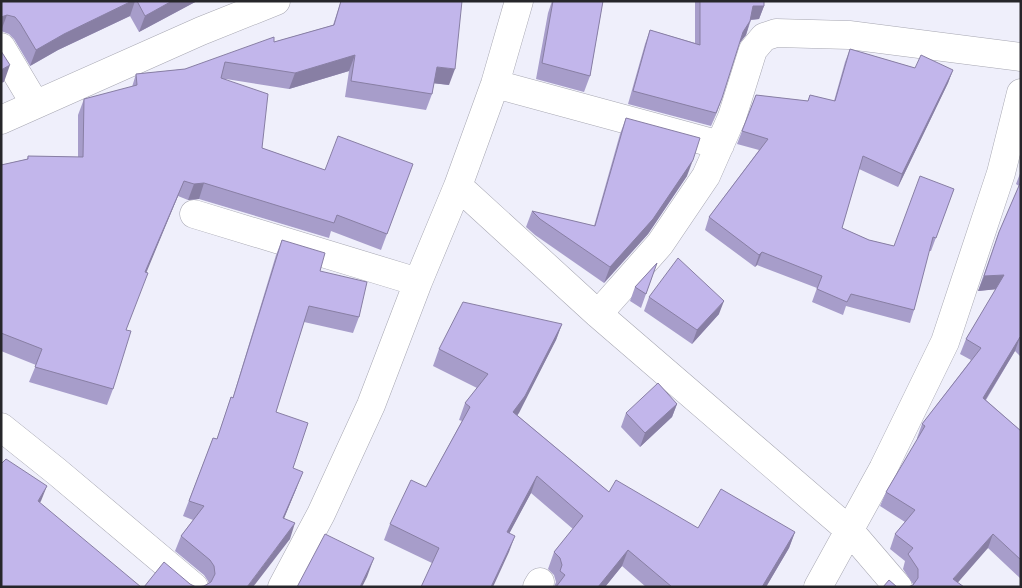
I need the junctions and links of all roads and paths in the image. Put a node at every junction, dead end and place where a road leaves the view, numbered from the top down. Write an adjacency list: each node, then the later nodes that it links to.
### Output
1 (276, 1): 7 (street)
2 (519, 1): 5 (street)
3 (1, 47): 7 (street)
4 (1021, 57): 9 (street)
5 (495, 84): 9 (street); 10 (street)
6 (1021, 93): 15 (street)
7 (35, 104): 8 (street)
8 (1, 120)
9 (720, 144): 13 (street)
10 (458, 186): 12 (street); 13 (street)
11 (194, 214): 12 (street)
12 (418, 282): 17 (street)
13 (598, 314): 15 (street)
14 (1, 427): 16 (street)
15 (850, 531): 18 (street); 19 (street)
16 (194, 587)
17 (282, 587)
18 (818, 587)
19 (898, 587)

